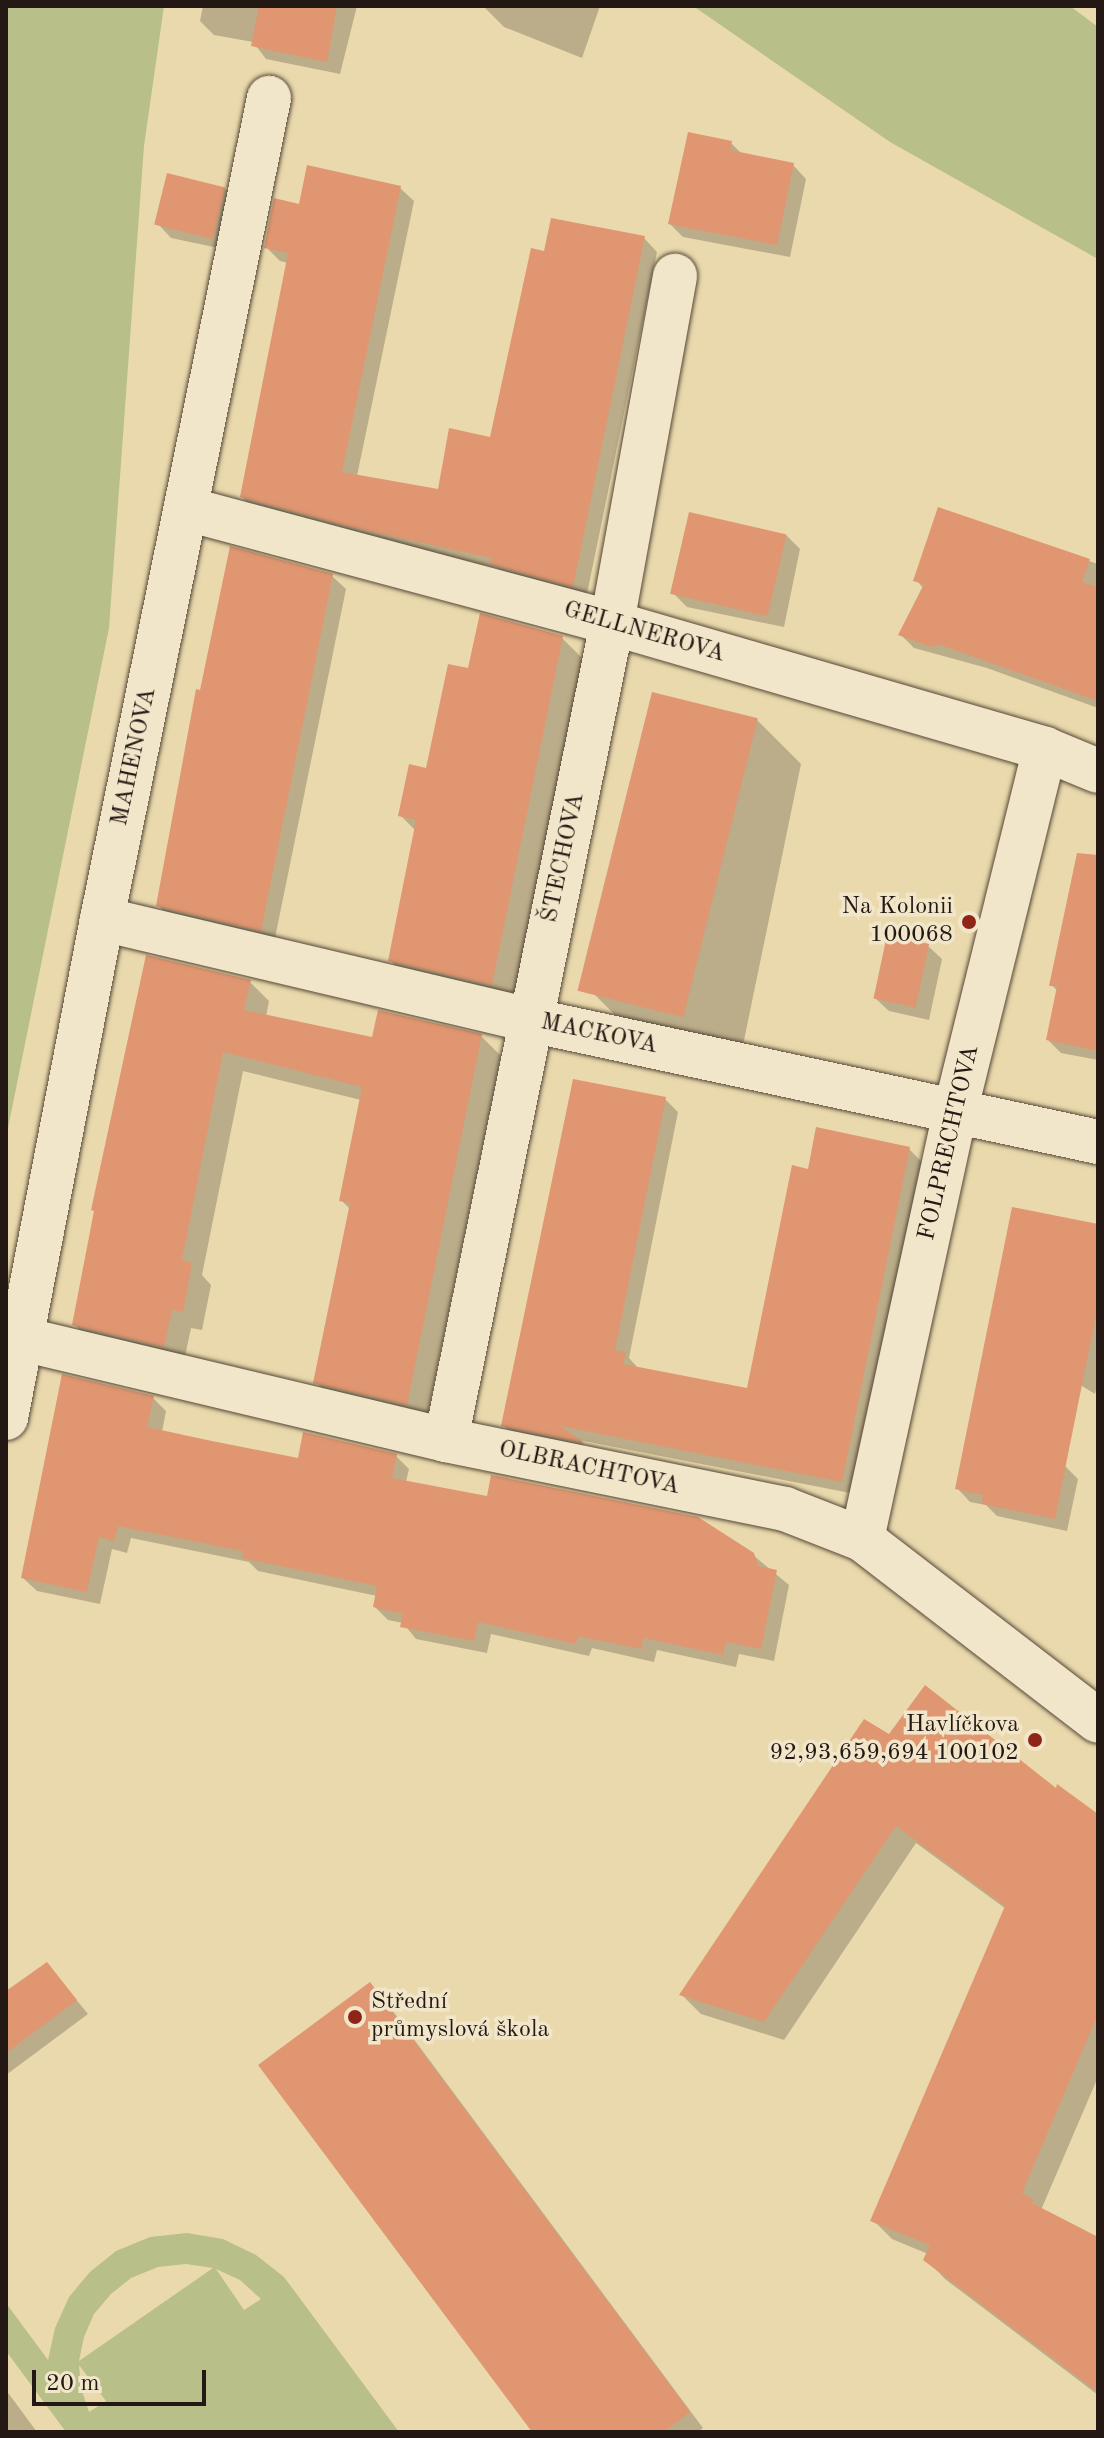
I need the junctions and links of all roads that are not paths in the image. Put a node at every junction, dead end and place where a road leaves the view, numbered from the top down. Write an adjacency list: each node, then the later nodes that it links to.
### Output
1 (269, 98): 3 (street, MAHENOVA)
2 (675, 276): 4 (street, ŠTECHOVA)
3 (187, 509): 4 (street, GELLNEROVA); 7 (street, MAHENOVA)
4 (612, 623): 5 (street, GELLNEROVA); 8 (street, ŠTECHOVA)
5 (1045, 749): 6 (street, GELLNEROVA); 9 (street, FOLPRECHTOVA)
6 (1098, 771)
7 (102, 919): 8 (street, MACKOVA); 11 (street, MAHENOVA)
8 (530, 1020): 9 (street, MACKOVA); 13 (street, ŠTECHOVA)
9 (955, 1112): 10 (street, MACKOVA); 14 (street, FOLPRECHTOVA)
10 (1098, 1142)
11 (22, 1339): 12 (street, MAHENOVA); 13 (street, OLBRACHTOVA)
12 (6, 1418)
13 (446, 1440): 14 (street, OLBRACHTOVA)
14 (862, 1539): 15 (street, OLBRACHTOVA)
15 (1098, 1721)

